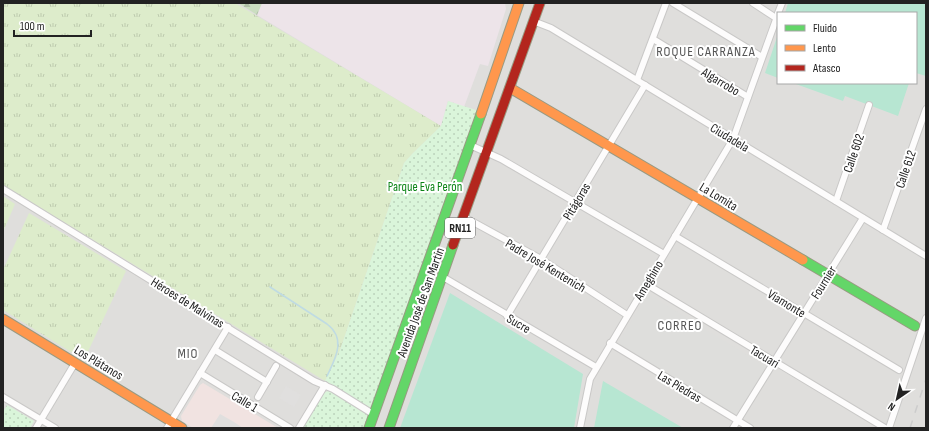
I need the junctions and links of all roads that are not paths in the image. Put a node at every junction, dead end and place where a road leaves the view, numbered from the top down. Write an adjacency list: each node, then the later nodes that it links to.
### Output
1 (540, 3): 8 (main road, Avenida José de San Martín / RN11)
2 (666, 3): 9 (street)
3 (673, 3): 10 (street)
4 (753, 3): 6 (street)
5 (518, 4): 18 (main road, Avenida José de San Martín / RN11)
6 (777, 15)
7 (777, 18): 10 (street, Ameghino)
8 (533, 22): 11 (street, Ciudadela); 13 (main road, Avenida José de San Martín / RN11)
9 (653, 39): 11 (street); 14 (street, Algarrobo)
10 (762, 57): 14 (street, Ameghino)
11 (637, 80): 12 (street, Ciudadela)
12 (645, 85): 17 (street, Ciudadela); 19 (street, Pitágoras)
13 (510, 88): 19 (main road, La Lomita); 20 (main road, Avenida José de San Martín / RN11)
14 (748, 97): 17 (street, Ameghino)
15 (869, 105): 23 (street, Calle 602)
16 (926, 109): 27 (street, Calle 612)
17 (733, 139): 22 (street, Ameghino); 23 (street, Ciudadela)
18 (470, 146): 20 (street); 54 (main road, Avenida José de San Martín / RN11)
19 (609, 146): 22 (main road, La Lomita); 24 (street, Pitágoras)
20 (486, 152): 24 (street); 25 (main road, Avenida José de San Martín / RN11)
21 (3, 189): 41 (street, Héroes de Malvinas)
22 (698, 198): 28 (street, Ameghino); 32 (main road, La Lomita)
23 (836, 201): 26 (street, Ciudadela)
24 (575, 202): 29 (street); 31 (street, Pitágoras)
25 (464, 217): 31 (street, Padre José Kentenich); 33 (main road, Avenida José de San Martín / RN11)
26 (863, 218): 27 (street, Ciudadela); 32 (street, Fournier)
27 (883, 230): 30 (street, Ciudadela)
28 (675, 236): 29 (street, Ameghino); 35 (street, Viamonte)
29 (664, 254): 34 (street, Ameghino)
30 (926, 256)
31 (541, 259): 36 (street, Padre José Kentenich); 37 (street, Pitágoras)
32 (828, 275): 35 (street, Fournier); 40 (main road, La Lomita)
33 (443, 277): 37 (street, Sucre); 64 (main road, Avenida José de San Martín / RN11)
34 (646, 284): 36 (street, Ameghino); 44 (street, Tacuari)
35 (804, 313): 44 (street, Fournier); 48 (street, Viamonte)
36 (627, 315): 42 (street, Ameghino)
37 (507, 316): 47 (street, Sucre)
38 (926, 318): 69 (street)
39 (3, 319): 45 (main road, Los Plátanos)
40 (915, 326)
41 (228, 327): 43 (street); 51 (street, Héroes de Malvinas)
42 (610, 343): 47 (street, Ameghino); 56 (street, Las Piedras)
43 (214, 350): 49 (street); 50 (street)
44 (775, 362): 56 (street, Fournier); 68 (street, Tacuari)
45 (75, 363): 55 (street); 57 (main road, Los Plátanos)
46 (276, 366): 50 (street)
47 (596, 367): 65 (street, Ameghino)
48 (899, 370)
49 (200, 373): 57 (street); 61 (street, Calle 1)
50 (267, 382): 53 (street)
51 (325, 385): 54 (street, Héroes de Malvinas); 62 (street)
52 (3, 396): 55 (street)
53 (258, 397)
54 (373, 414): 63 (main road, Avenida José de San Martín / RN11)
55 (41, 420): 58 (street); 59 (street)
56 (738, 420): 66 (street, Fournier); 67 (street, Las Piedras)
57 (169, 425): 60 (main road, Los Plátanos)
58 (36, 428)
59 (55, 428)
60 (182, 428)
61 (290, 428)
62 (299, 428)
63 (369, 428)
64 (389, 428)
65 (580, 428)
66 (733, 428)
67 (750, 428)
68 (885, 428)
69 (889, 428)

